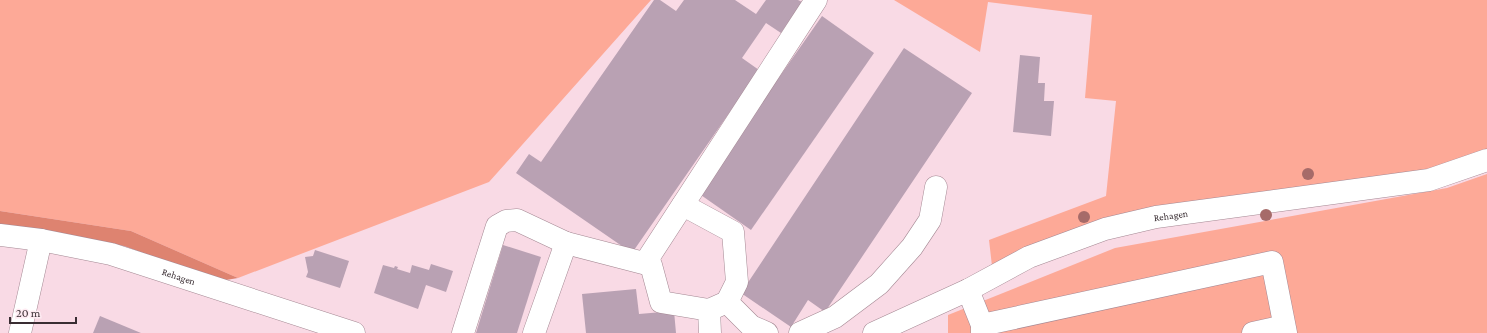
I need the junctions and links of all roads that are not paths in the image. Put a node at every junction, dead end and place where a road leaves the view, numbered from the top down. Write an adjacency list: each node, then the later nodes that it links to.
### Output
1 (816, 0): 4 (street)
2 (1487, 160): 9 (street, Rehagen)
3 (936, 187): 19 (street)
4 (683, 205): 8 (street); 10 (street)
5 (0, 235): 6 (street, Rehagen)
6 (41, 240): 13 (street); 14 (street, Rehagen)
7 (566, 243): 8 (street); 15 (street); 16 (street)
8 (645, 264): 10 (street)
9 (968, 290): 11 (street); 20 (street, Rehagen)
10 (718, 306): 17 (street); 18 (street)
11 (982, 329): 12 (street)
12 (1285, 329): 21 (street)
13 (20, 333)
14 (354, 333)
15 (463, 333)
16 (534, 333)
17 (710, 333)
18 (767, 333)
19 (800, 333)
20 (874, 333)
21 (1252, 333)

